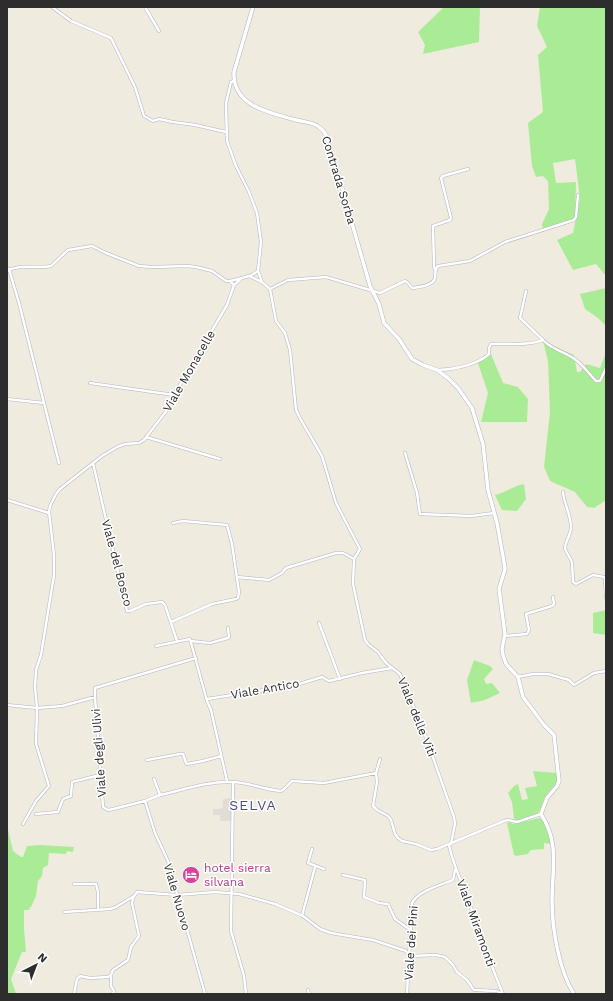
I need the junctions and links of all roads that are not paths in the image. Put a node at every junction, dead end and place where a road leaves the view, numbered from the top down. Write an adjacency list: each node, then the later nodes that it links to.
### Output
1 (52, 7): 6 (street)
2 (145, 7): 4 (street)
3 (253, 7): 5 (street)
4 (159, 31)
5 (234, 81): 6 (street); 18 (street, Contrada Sorba)
6 (226, 132): 11 (street)
7 (468, 168): 10 (street)
8 (578, 195): 10 (street)
9 (8, 270): 14 (street); 28 (street)
10 (435, 270): 18 (street)
11 (258, 271): 12 (street, Viale Monacelle); 15 (street)
12 (249, 276): 13 (street, Viale Monacelle); 15 (street)
13 (242, 278): 14 (street); 16 (street, Viale Monacelle)
14 (230, 281): 16 (street)
15 (262, 282): 17 (street)
16 (234, 285): 26 (street, Viale Monacelle)
17 (270, 288): 18 (street); 39 (street, Viale delle Viti)
18 (372, 291): 23 (street, Contrada Sorba)
19 (526, 291): 20 (street)
20 (543, 340): 21 (street); 22 (street)
21 (606, 368)
22 (449, 369): 23 (street); 24 (street)
23 (438, 370): 24 (street, Contrada Sorba)
24 (449, 379): 37 (street, Contrada Sorba)
25 (90, 383): 26 (street)
26 (174, 395): 29 (street, Viale Monacelle)
27 (7, 399): 28 (street)
28 (44, 403): 32 (street)
29 (146, 437): 31 (street); 33 (street)
30 (405, 453): 37 (street)
31 (220, 459)
32 (59, 463)
33 (92, 464): 36 (street); 44 (street, Viale del Bosco)
34 (563, 492): 41 (street)
35 (7, 500): 36 (street)
36 (49, 513): 59 (street)
37 (494, 513): 47 (street, Contrada Sorba)
38 (173, 523): 40 (street)
39 (354, 559): 40 (street); 52 (street, Viale delle Viti)
40 (237, 577): 44 (street)
41 (605, 587): 43 (street)
42 (552, 597): 47 (street)
43 (606, 598)
44 (171, 622): 48 (street, Viale del Bosco)
45 (319, 623): 55 (street)
46 (228, 628): 49 (street)
47 (504, 636): 54 (street, Contrada Sorba)
48 (177, 641): 49 (street); 50 (street)
49 (191, 641): 51 (street)
50 (156, 646)
51 (196, 658): 56 (street); 57 (street)
52 (392, 668): 55 (street, Viale Antico); 73 (street, Viale delle Viti)
53 (606, 671): 54 (street)
54 (518, 677): 71 (street)
55 (340, 679): 57 (street, Viale Antico)
56 (95, 697): 59 (street); 64 (street, Viale degli Ulivi)
57 (206, 699): 60 (street)
58 (7, 704): 59 (street)
59 (37, 708): 72 (street)
60 (221, 756): 62 (street); 66 (street)
61 (380, 759): 63 (street)
62 (147, 760)
63 (376, 773): 67 (street); 73 (street)
64 (100, 775): 69 (street, Viale degli Ulivi); 70 (street)
65 (154, 780): 68 (street)
66 (227, 782): 67 (street); 68 (street)
67 (233, 782): 80 (street)
68 (160, 795): 69 (street)
69 (145, 801): 81 (street, Viale Nuovo)
70 (36, 814)
71 (541, 814): 73 (street); 97 (street)
72 (23, 824)
73 (448, 845): 76 (street, Viale Miramonti)
74 (312, 849): 75 (street)
75 (315, 867): 77 (street); 85 (street)
76 (455, 868): 86 (street, Viale dei Pini); 96 (street, Viale Miramonti)
77 (324, 870)
78 (343, 874): 86 (street)
79 (74, 884): 83 (street)
80 (232, 893): 81 (street); 85 (street); 93 (street)
81 (177, 895): 82 (street); 92 (street, Viale Nuovo)
82 (134, 896): 83 (street); 88 (street)
83 (98, 910): 84 (street)
84 (64, 912)
85 (302, 916): 87 (street)
86 (411, 929): 87 (street, Viale dei Pini)
87 (409, 956): 95 (street, Viale dei Pini); 96 (street)
88 (111, 975): 90 (street); 91 (street)
89 (308, 990): 94 (street)
90 (74, 994)
91 (113, 994)
92 (204, 994)
93 (246, 994)
94 (309, 994)
95 (407, 994)
96 (503, 994)
97 (574, 994)

